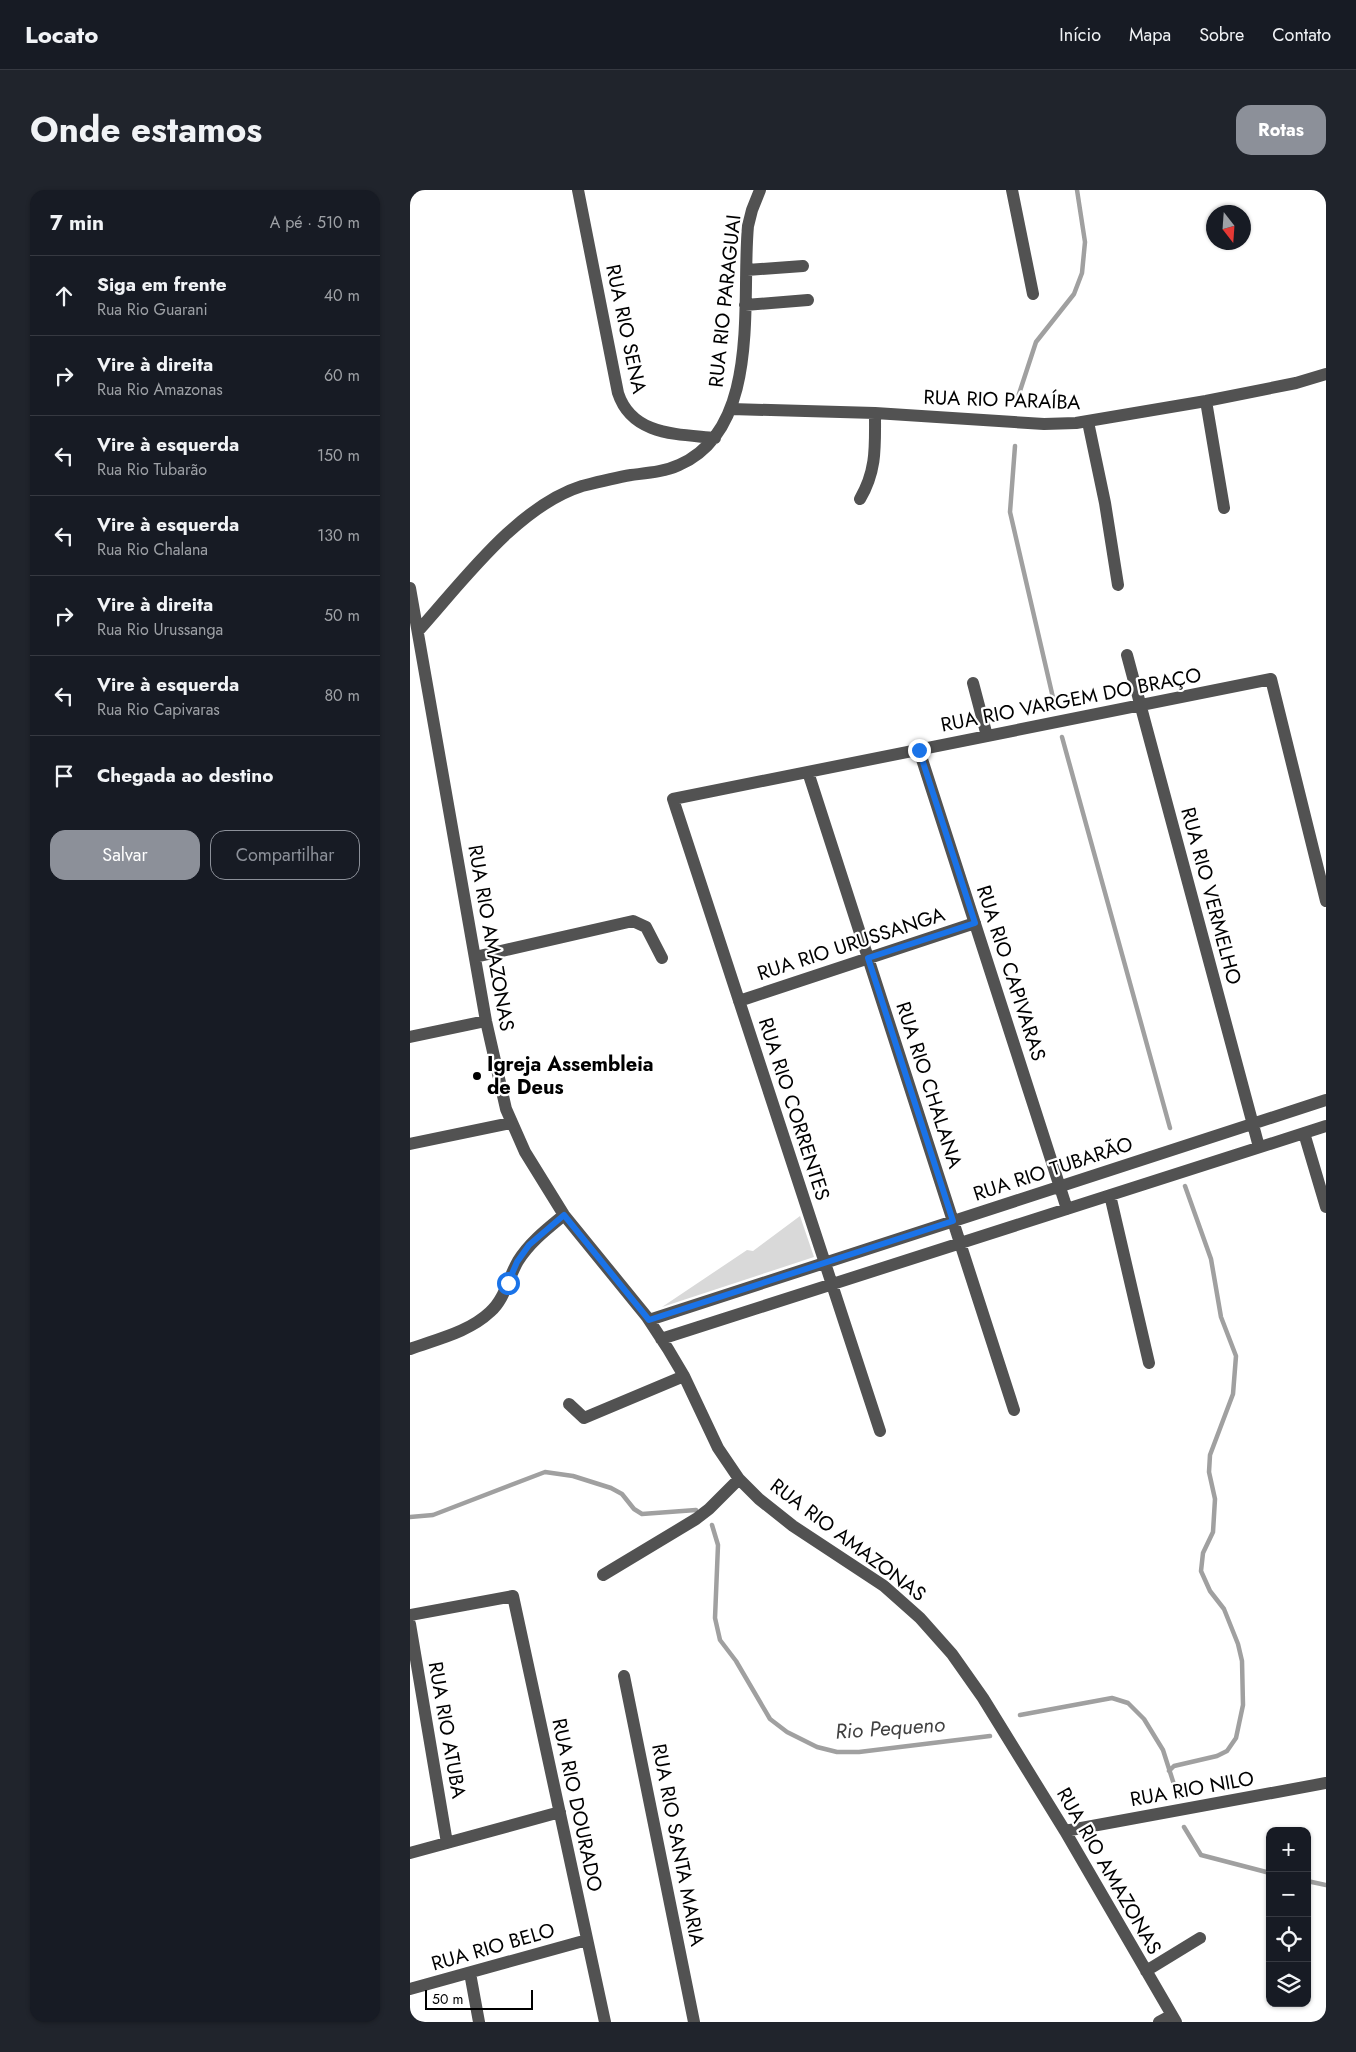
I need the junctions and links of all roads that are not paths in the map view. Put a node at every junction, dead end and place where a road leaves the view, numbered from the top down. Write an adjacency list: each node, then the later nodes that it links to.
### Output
1 (578, 190): 14 (street, RUA RIO SENA)
2 (760, 190): 5 (street, RUA RIO PARAGUAI)
3 (1012, 190): 6 (street)
4 (803, 266): 5 (street)
5 (746, 270): 8 (street, RUA RIO PARAGUAI)
6 (1033, 294)
7 (808, 300): 8 (street)
8 (744, 305): 11 (street, RUA RIO PARAGUAI)
9 (1326, 374): 10 (street, RUA RIO PARAÍBA)
10 (1206, 401): 13 (street, RUA RIO PARAÍBA); 16 (street)
11 (731, 409): 12 (street, RUA RIO PARAÍBA); 14 (street, RUA RIO PARAGUAI)
12 (875, 413): 13 (street, RUA RIO PARAÍBA); 15 (street)
13 (1088, 422): 17 (street)
14 (715, 438): 19 (street, RUA RIO PARAGUAI)
15 (860, 499)
16 (1224, 508)
17 (1118, 585)
18 (410, 588): 19 (street, RUA RIO AMAZONAS)
19 (419, 630): 29 (street, RUA RIO AMAZONAS)
20 (1128, 655): 22 (street, RUA RIO VERMELHO)
21 (973, 683): 23 (street)
22 (1140, 705): 23 (street, RUA RIO VARGEM DO BRAÇO); 27 (street, RUA RIO VARGEM DO BRAÇO); 37 (street, RUA RIO VERMELHO)
23 (987, 736): 24 (street, RUA RIO VARGEM DO BRAÇO)
24 (919, 750): 25 (street, RUA RIO VARGEM DO BRAÇO); 28 (street, RUA RIO CAPIVARAS)
25 (808, 772): 26 (street, RUA RIO VARGEM DO BRAÇO); 31 (street, RUA RIO CHALANA)
26 (673, 799): 32 (street, RUA RIO CORRENTES)
27 (1326, 901)
28 (975, 923): 31 (street, RUA RIO URUSSANGA); 42 (street, RUA RIO CAPIVARAS)
29 (475, 958): 30 (street); 33 (street, RUA RIO AMAZONAS)
30 (662, 958)
31 (868, 958): 32 (street, RUA RIO URUSSANGA); 47 (street, RUA RIO CHALANA)
32 (739, 1001): 49 (street, RUA RIO CORRENTES)
33 (486, 1021): 34 (street); 36 (street, RUA RIO AMAZONAS)
34 (410, 1037)
35 (1326, 1100): 37 (street, RUA RIO TUBARÃO)
36 (510, 1123): 40 (street); 46 (street, RUA RIO AMAZONAS)
37 (1253, 1124): 41 (street, RUA RIO VERMELHO); 42 (street, RUA RIO TUBARÃO)
38 (1326, 1126): 39 (street)
39 (1304, 1133): 41 (street); 44 (street)
40 (410, 1144)
41 (1259, 1147): 43 (street)
42 (1060, 1186): 45 (street, RUA RIO CAPIVARAS); 47 (street, RUA RIO TUBARÃO)
43 (1110, 1195): 45 (street); 54 (street)
44 (1326, 1207)
45 (1067, 1209): 48 (street)
46 (564, 1215): 51 (street, RUA RIO AMAZONAS); 53 (street)
47 (953, 1221): 48 (street, RUA RIO CHALANA); 49 (street, RUA RIO TUBARÃO)
48 (960, 1243): 50 (street); 57 (street, RUA RIO CHALANA)
49 (825, 1263): 50 (street, RUA RIO CORRENTES); 51 (street, RUA RIO TUBARÃO)
50 (832, 1284): 52 (street); 58 (street, RUA RIO CORRENTES)
51 (649, 1320): 52 (street, RUA RIO AMAZONAS)
52 (661, 1339): 55 (street, RUA RIO AMAZONAS)
53 (410, 1349)
54 (1149, 1363)
55 (684, 1376): 56 (street); 59 (street, RUA RIO AMAZONAS)
56 (569, 1404)
57 (1014, 1410)
58 (880, 1431)
59 (739, 1479): 60 (street); 66 (street, RUA RIO AMAZONAS)
60 (603, 1575)
61 (410, 1615): 65 (street, RUA RIO DOURADO)
62 (410, 1624): 67 (street, RUA RIO ATUBA)
63 (624, 1676): 77 (street, RUA RIO SANTA MARIA)
64 (1326, 1783): 66 (street, RUA RIO NILO)
65 (560, 1812): 67 (street); 70 (street, RUA RIO DOURADO)
66 (1065, 1831): 71 (street, RUA RIO AMAZONAS)
67 (447, 1843): 68 (street)
68 (410, 1853)
69 (1200, 1938): 71 (street)
70 (587, 1940): 72 (street, RUA RIO BELO); 76 (street, RUA RIO DOURADO)
71 (1146, 1971): 74 (street, RUA RIO AMAZONAS)
72 (470, 1973): 73 (street, RUA RIO BELO); 75 (street)
73 (410, 1989)
74 (1174, 2019): 78 (street)
75 (479, 2022)
76 (605, 2022)
77 (694, 2022)
78 (1159, 2022)

